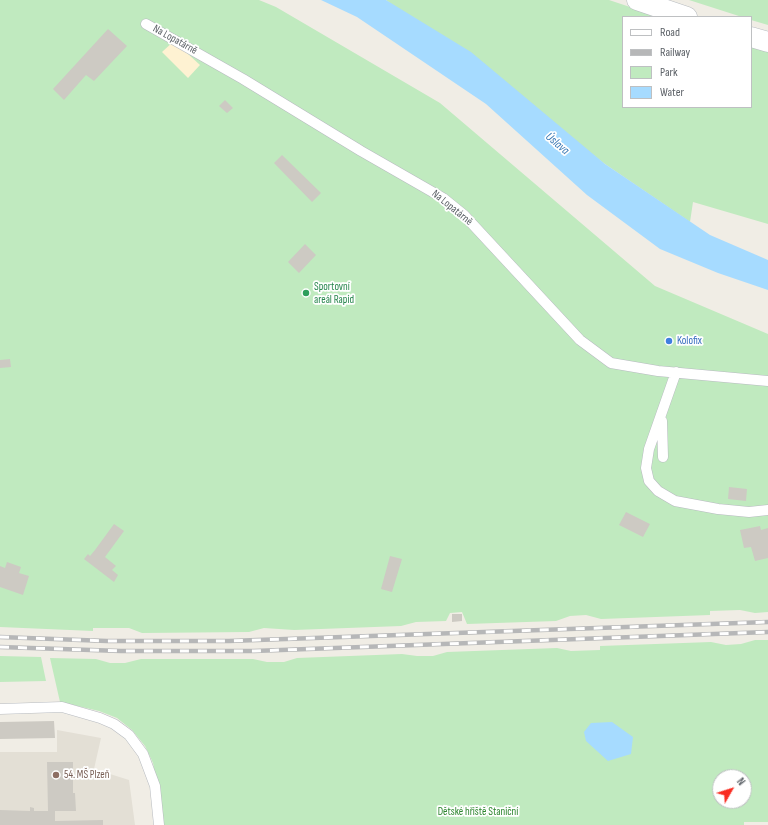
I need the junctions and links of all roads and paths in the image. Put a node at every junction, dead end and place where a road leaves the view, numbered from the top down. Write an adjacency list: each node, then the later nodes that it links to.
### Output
1 (636, 0): 2 (street)
2 (684, 16)
3 (146, 24): 6 (lane, Na Lopatárně)
4 (752, 37): 5 (street)
5 (768, 42)
6 (676, 372): 7 (lane, Na Lopatárně); 8 (lane)
7 (768, 381)
8 (662, 412): 9 (lane); 10 (lane)
9 (663, 457)
10 (768, 510)
11 (0, 709): 12 (lane)
12 (159, 825)

